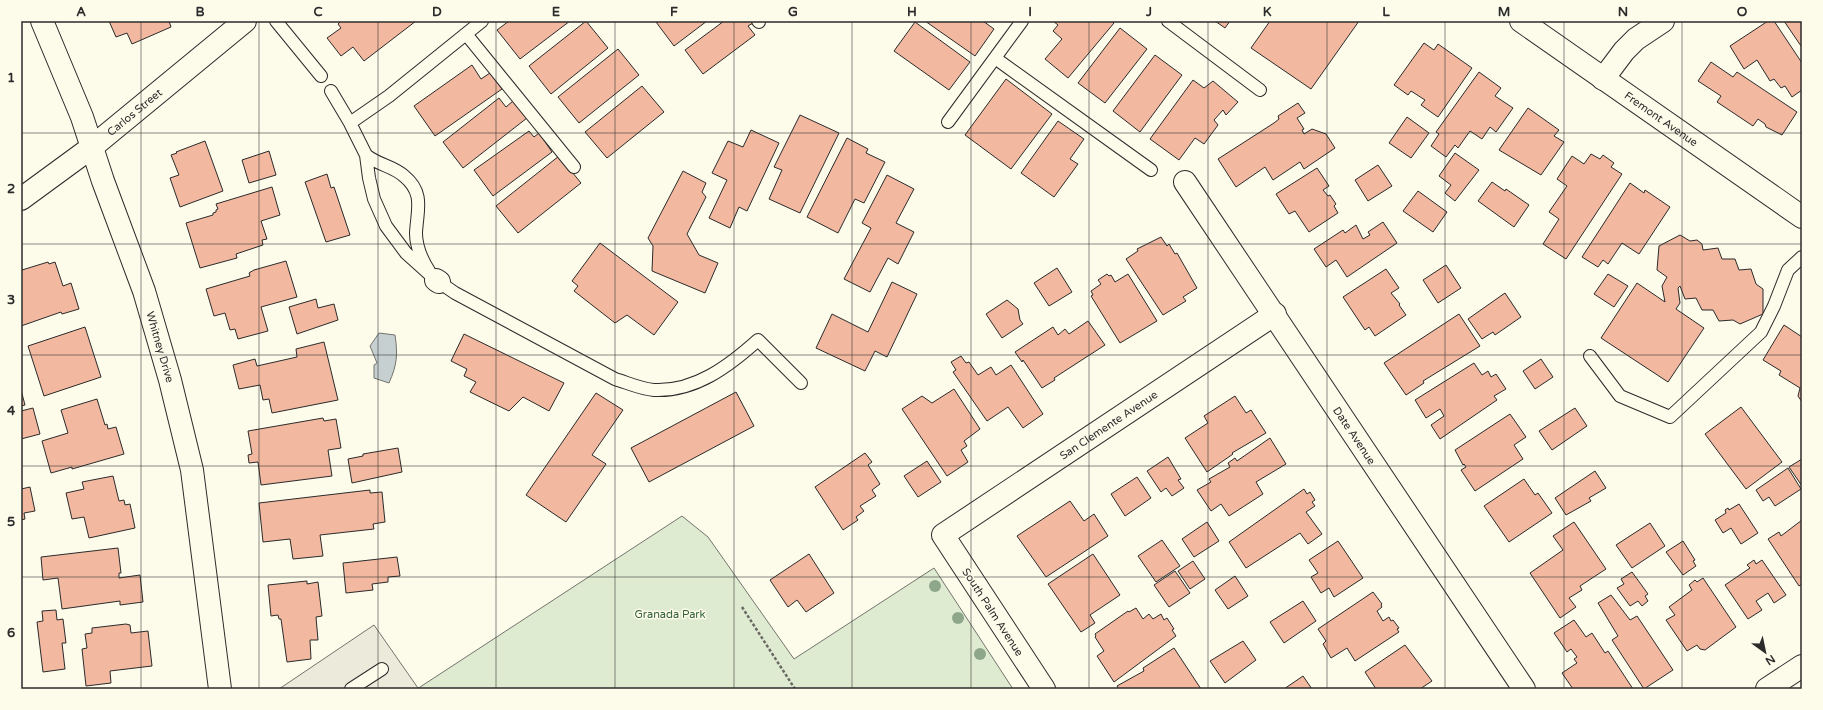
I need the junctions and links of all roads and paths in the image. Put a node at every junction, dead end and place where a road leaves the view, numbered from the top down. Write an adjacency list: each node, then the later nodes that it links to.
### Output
1 (42, 21): 17 (street, Whitney Drive)
2 (245, 21): 17 (street, Carlos Street)
3 (276, 21): 11 (lane)
4 (482, 21): 9 (lane)
5 (1022, 21): 10 (lane)
6 (1168, 21): 13 (lane)
7 (1520, 21): 12 (street, Fremont Avenue)
8 (1663, 21): 12 (street)
9 (466, 34): 15 (lane); 19 (lane)
10 (995, 58): 16 (lane); 20 (lane)
11 (321, 76)
12 (1603, 79): 23 (street, Fremont Avenue)
13 (1260, 90)
14 (331, 91): 15 (lane)
15 (350, 122): 18 (lane)
16 (948, 122)
17 (92, 147): 22 (street, Carlos Street); 33 (street, Whitney Drive)
18 (366, 155): 25 (lane); 25 (lane)
19 (574, 167)
20 (1152, 170)
21 (1185, 182): 26 (street, Date Avenue)
22 (21, 199)
23 (1802, 217)
24 (1802, 257): 27 (lane)
25 (437, 281): 28 (lane)
26 (1275, 314): 29 (street, San Clemente Avenue); 37 (street, Date Avenue)
27 (1590, 356)
28 (801, 383)
29 (943, 535): 36 (street, South Palm Avenue)
30 (742, 607): 35 (path)
31 (1802, 666): 38 (street)
32 (382, 669): 34 (lane)
33 (220, 689)
34 (351, 689)
35 (795, 689)
36 (1044, 689)
37 (1524, 689)
38 (1767, 689)

